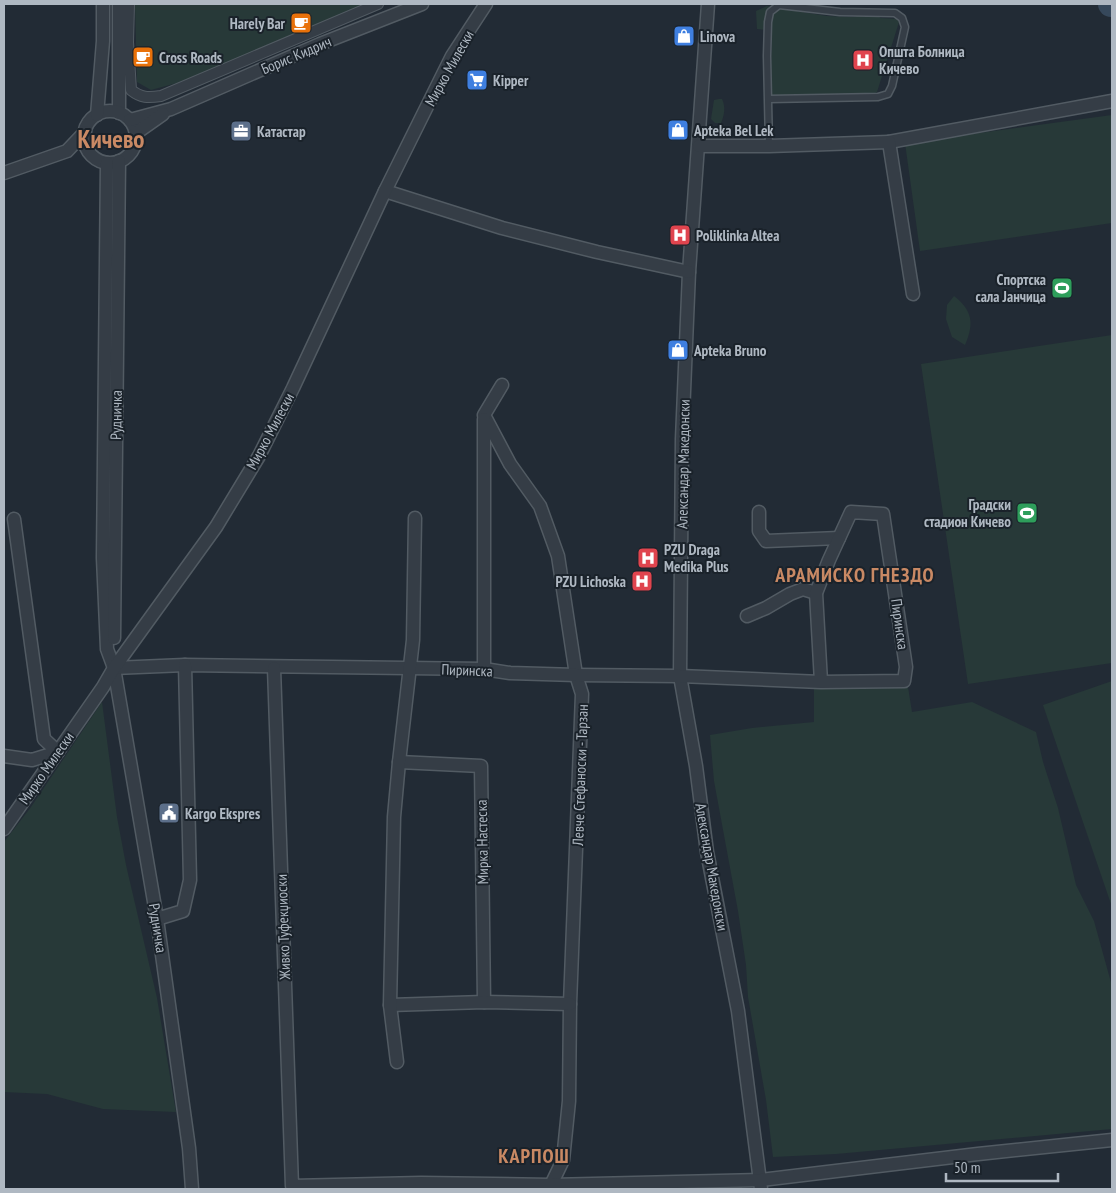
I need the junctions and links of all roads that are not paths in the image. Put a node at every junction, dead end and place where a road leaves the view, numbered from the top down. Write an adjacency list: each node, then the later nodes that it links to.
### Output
1 (104, 4): 11 (street)
2 (119, 4): 12 (street)
3 (128, 4): 4 (street)
4 (378, 4)
5 (422, 4): 10 (street, Борис Кидрич)
6 (486, 4): 22 (street, Мирко Милески)
7 (708, 4): 16 (street, Александар Македонски)
8 (769, 98): 8 (lane); 17 (lane)
9 (1112, 101): 15 (street)
10 (172, 109): 12 (street, Борис Кидрич); 14 (street, Борис Кидрич)
11 (97, 115): 12 (street); 13 (street)
12 (124, 116): 14 (street)
13 (85, 132): 18 (street); 19 (street)
14 (136, 133): 20 (street)
15 (889, 142): 17 (street); 24 (street)
16 (699, 146): 17 (street); 23 (street, Александар Македонски)
17 (769, 146)
18 (67, 151): 19 (street); 21 (street)
19 (95, 158): 20 (street)
20 (113, 162): 34 (street, Рудничка)
21 (4, 173)
22 (385, 191): 23 (street); 34 (street, Мирко Милески)
23 (689, 272): 39 (street, Александар Македонски)
24 (913, 294)
25 (502, 385): 26 (street)
26 (484, 415): 37 (street); 38 (street, Левче Стефаноски - Тарзан)
27 (759, 512): 30 (street)
28 (415, 518): 36 (street)
29 (14, 519): 41 (street)
30 (839, 538): 31 (street, Пиринска); 40 (street, Пиринска)
31 (816, 593): 32 (street); 40 (street, Пиринска)
32 (747, 616)
33 (185, 665): 34 (street, Пиринска); 35 (street, Пиринска); 45 (street)
34 (114, 668): 41 (street, Мирко Милески); 45 (street, Рудничка)
35 (274, 668): 36 (street, Пиринска); 52 (street, Живко Туфекџиоски)
36 (410, 668): 37 (street, Пиринска); 43 (street)
37 (484, 669): 38 (street, Пиринска)
38 (576, 676): 39 (street, Пиринска); 47 (street, Левче Стефаноски - Тарзан)
39 (680, 676): 40 (street, Пиринска); 51 (street, Александар Македонски)
40 (821, 682)
41 (58, 752): 42 (street); 44 (street, Мирко Милески)
42 (4, 756)
43 (398, 762): 46 (street, Мирка Настеска); 48 (street)
44 (4, 829)
45 (157, 919): 53 (street, Рудничка)
46 (484, 1002): 47 (street); 48 (street)
47 (570, 1004): 52 (street, Левче Стефаноски - Тарзан)
48 (390, 1005): 49 (street)
49 (397, 1062)
50 (1112, 1140): 51 (street)
51 (761, 1185): 52 (street)
52 (551, 1187)
53 (192, 1189)

